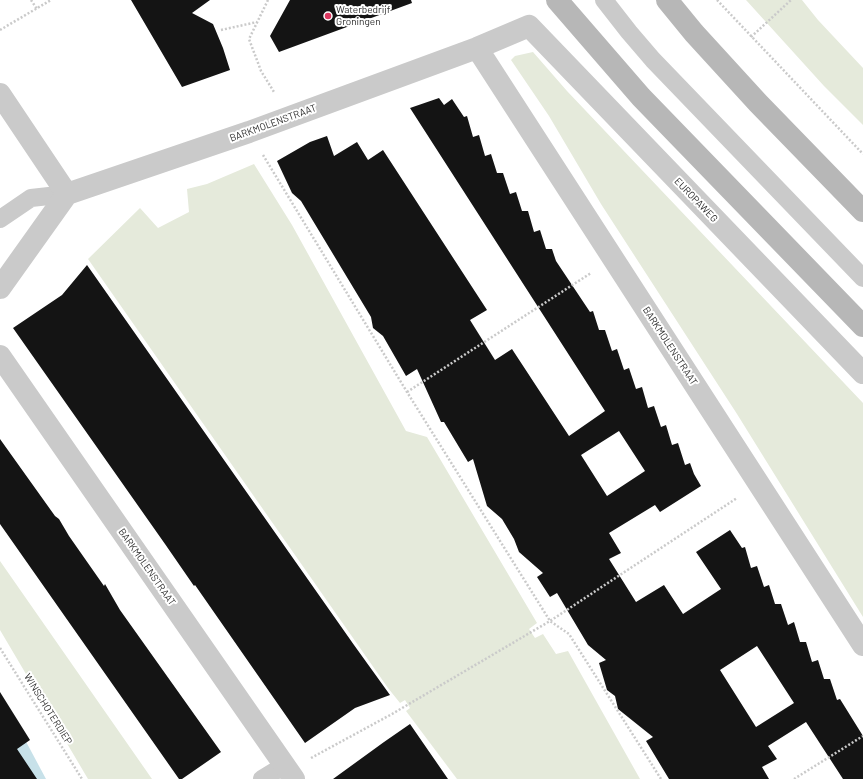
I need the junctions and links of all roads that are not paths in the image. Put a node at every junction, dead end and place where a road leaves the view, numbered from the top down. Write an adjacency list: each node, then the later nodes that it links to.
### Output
1 (557, 0): 12 (main road)
2 (604, 0): 10 (lane)
3 (667, 0): 8 (main road)
4 (529, 26): 5 (street, BARKMOLENSTRAAT); 14 (street, EUROPAWEG)
5 (478, 48): 7 (street, BARKMOLENSTRAAT); 15 (street, BARKMOLENSTRAAT)
6 (0, 94): 7 (street)
7 (67, 194): 9 (lane); 11 (street)
8 (863, 212)
9 (0, 219)
10 (863, 278)
11 (0, 288)
12 (863, 326)
13 (0, 356): 16 (street, BARKMOLENSTRAAT)
14 (863, 373)
15 (863, 645)
16 (289, 772): 17 (lane)
17 (262, 779)

